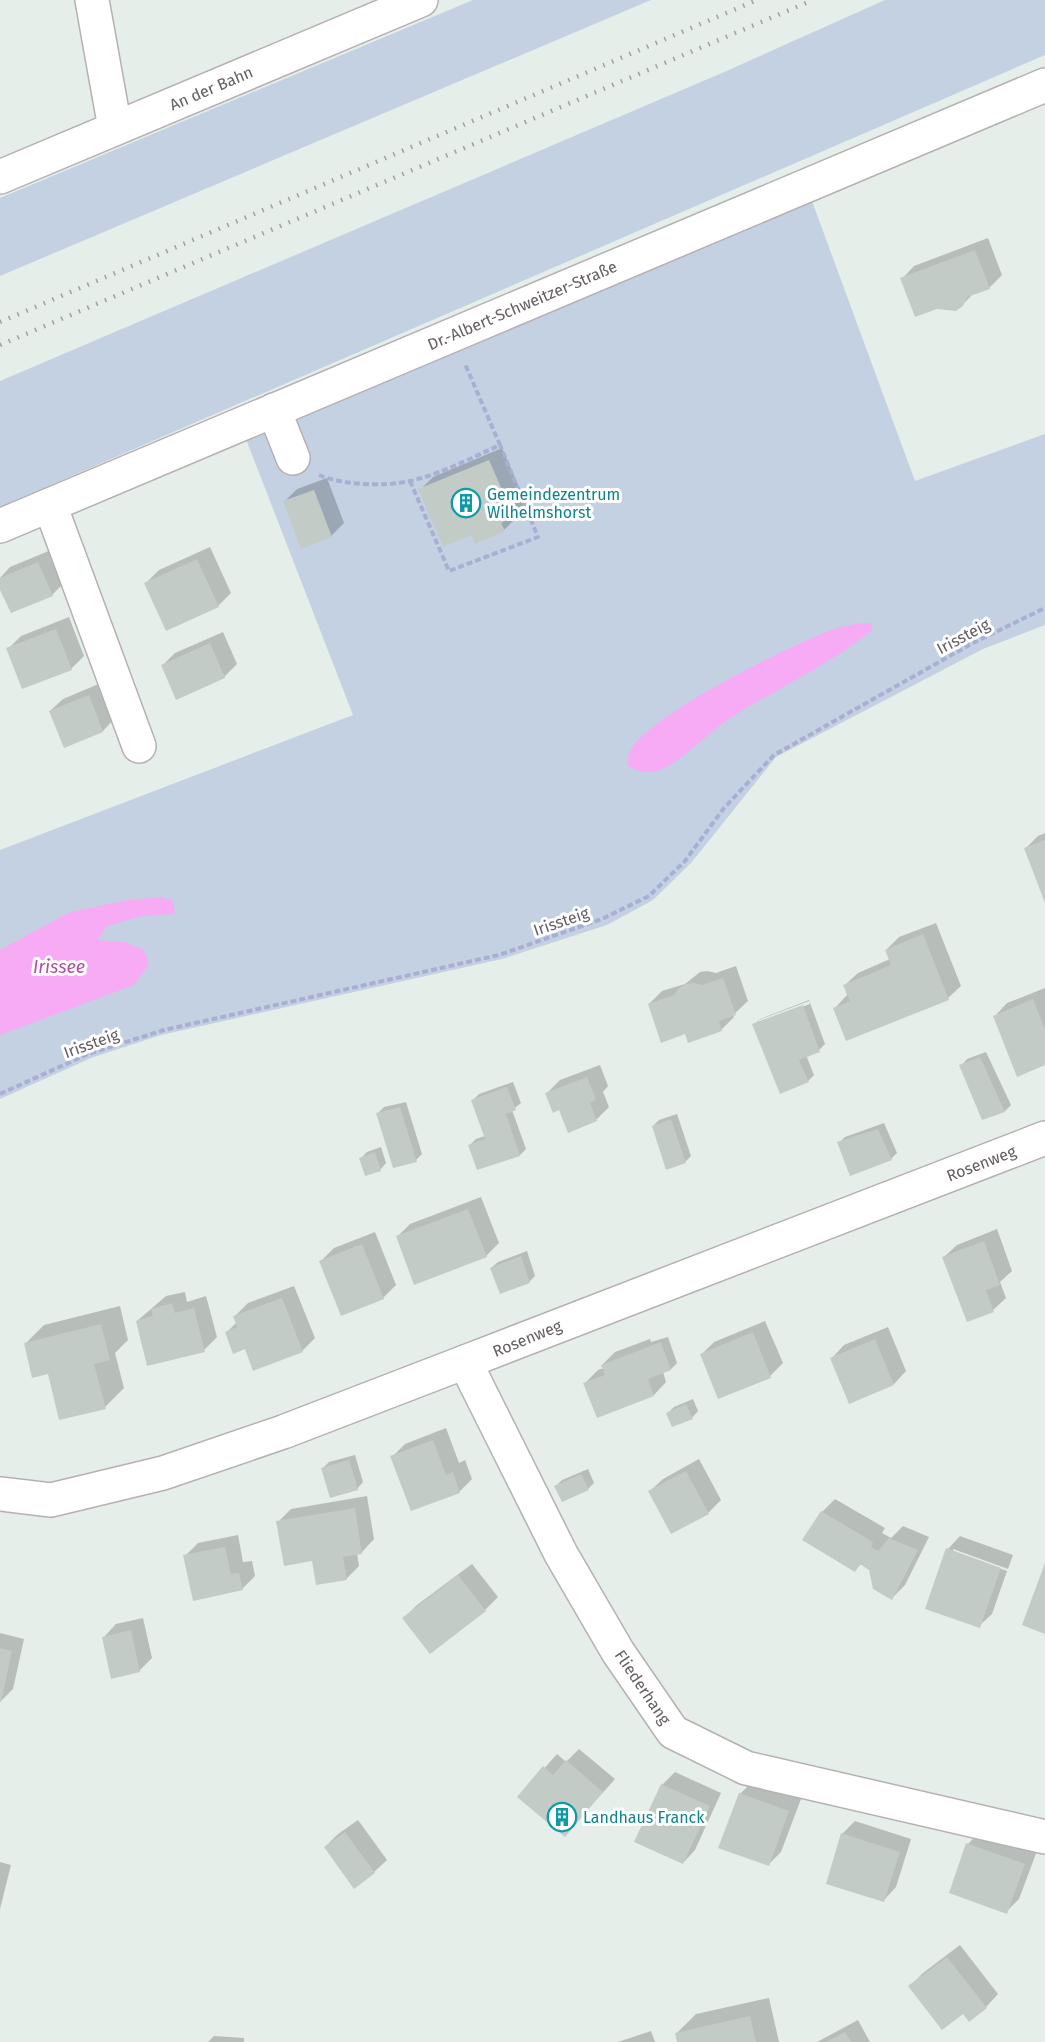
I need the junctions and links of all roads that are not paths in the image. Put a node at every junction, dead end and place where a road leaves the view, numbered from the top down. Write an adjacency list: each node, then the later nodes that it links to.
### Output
1 (92, 0): 4 (street)
2 (422, 0): 4 (street, An der Bahn)
3 (1045, 85): 6 (street, Dr.-Albert-Schweitzer-Straße)
4 (115, 128): 5 (street, An der Bahn)
5 (0, 177)
6 (274, 410): 7 (street); 8 (street, Dr.-Albert-Schweitzer-Straße)
7 (294, 458)
8 (50, 505): 9 (street, Dr.-Albert-Schweitzer-Straße); 10 (street)
9 (0, 526)
10 (139, 746)
11 (1045, 1138): 12 (street, Rosenweg)
12 (465, 1362): 13 (street, Rosenweg); 14 (street, Fliederhang)
13 (0, 1494)
14 (1045, 1837)

